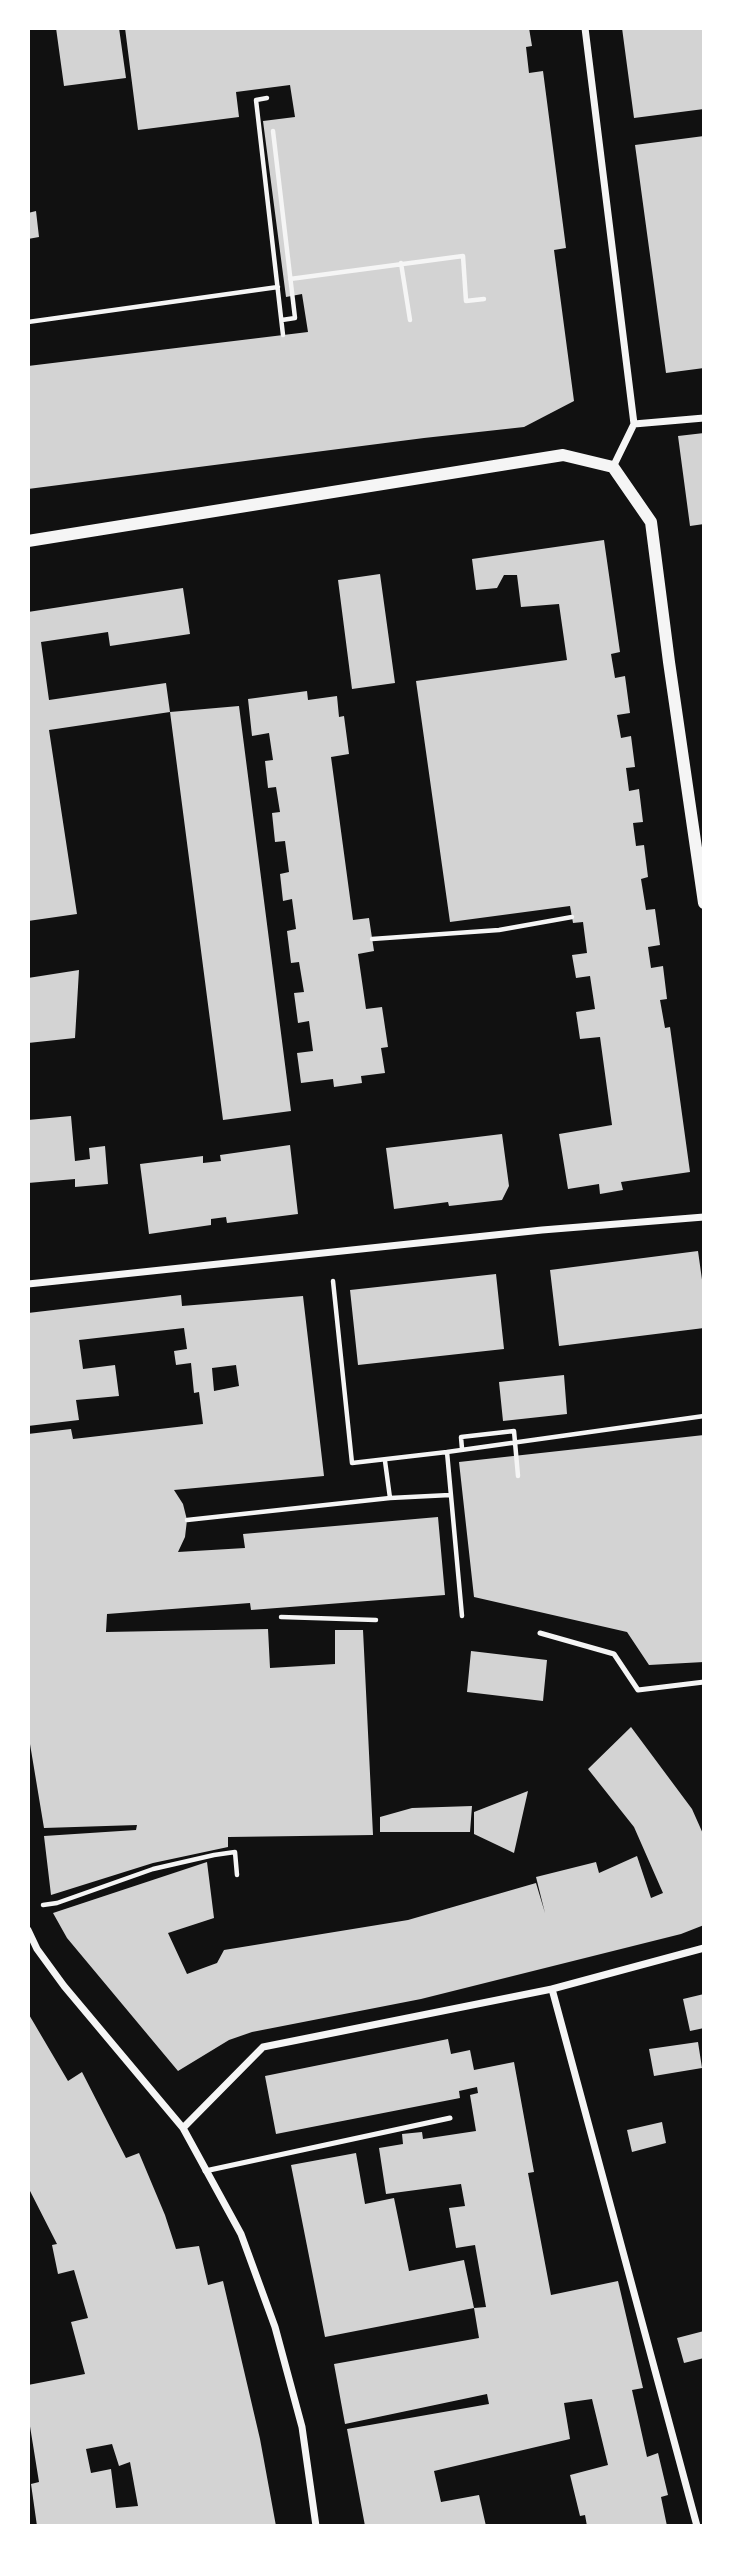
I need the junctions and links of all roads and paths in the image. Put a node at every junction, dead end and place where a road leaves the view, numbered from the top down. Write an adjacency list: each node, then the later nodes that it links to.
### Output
1 (585, 28): 13 (street)
2 (267, 98): 6 (path)
3 (273, 131): 5 (path)
4 (401, 263): 5 (path); 7 (path); 9 (path)
5 (290, 279): 8 (path)
6 (278, 287): 8 (path); 10 (path)
7 (484, 299)
8 (282, 320): 11 (path)
9 (410, 320)
10 (28, 322)
11 (283, 335)
12 (704, 418): 13 (street)
13 (634, 424): 14 (street)
14 (613, 467): 15 (street); 16 (street)
15 (28, 541)
16 (704, 903)
17 (572, 918): 18 (path)
18 (372, 939)
19 (704, 1217): 20 (street)
20 (331, 1252): 21 (street); 25 (path)
21 (28, 1284)
22 (704, 1416): 23 (path)
23 (462, 1449): 24 (path); 26 (path)
24 (447, 1452): 25 (path); 27 (path)
25 (385, 1461): 28 (path)
26 (518, 1476)
27 (450, 1495): 28 (path); 30 (path)
28 (390, 1498): 29 (path)
29 (187, 1520)
30 (462, 1616)
31 (281, 1617): 32 (path)
32 (376, 1620)
33 (540, 1633): 34 (lane)
34 (704, 1682)
35 (237, 1875): 36 (path)
36 (38, 1906)
37 (28, 1930): 38 (street)
38 (37, 1948): 40 (street); 43 (street)
39 (704, 1948): 41 (street)
40 (28, 1955)
41 (552, 1989): 43 (street); 46 (street)
42 (450, 2118): 44 (lane)
43 (183, 2128): 44 (street)
44 (205, 2171): 45 (street)
45 (316, 2526)
46 (697, 2526)

